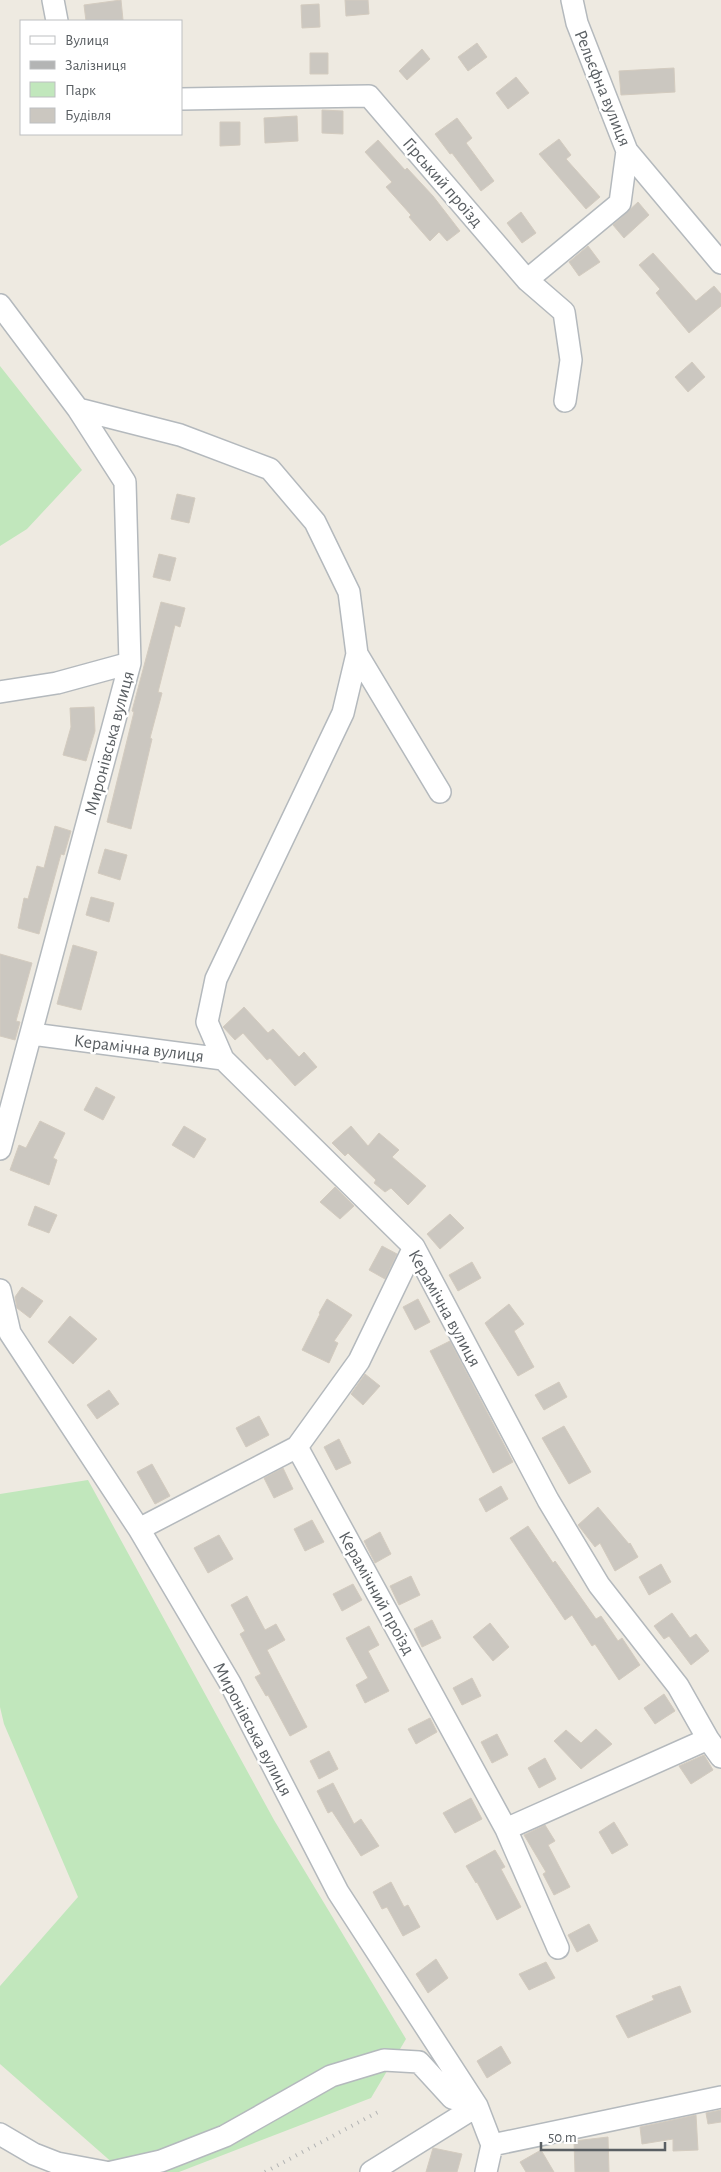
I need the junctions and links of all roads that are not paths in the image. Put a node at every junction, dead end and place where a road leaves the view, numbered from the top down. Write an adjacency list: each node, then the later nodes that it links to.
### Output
1 (53, 0): 3 (street)
2 (572, 0): 5 (street, Рельєфна вулиця)
3 (57, 20)
4 (182, 99): 7 (street, Гірський проїзд)
5 (627, 151): 6 (street, Рельєфна вулиця); 7 (street)
6 (721, 263)
7 (528, 280): 9 (street)
8 (0, 305): 10 (street, Миронівська вулиця)
9 (565, 401)
10 (78, 409): 11 (street); 12 (street, Миронівська вулиця)
11 (357, 654): 14 (street); 16 (street)
12 (130, 663): 13 (street); 15 (street, Миронівська вулиця)
13 (0, 692)
14 (440, 792)
15 (32, 1034): 16 (street, Керамічна вулиця); 17 (street, Миронівська вулиця)
16 (223, 1059): 19 (street, Керамічна вулиця)
17 (8, 1093): 18 (street, Миронівська вулиця)
18 (0, 1149)
19 (414, 1247): 22 (street); 24 (street, Керамічна вулиця)
20 (0, 1290): 21 (street, Миронівська вулиця)
21 (5, 1333): 23 (street, Миронівська вулиця)
22 (298, 1447): 23 (street); 26 (street, Керамічний проїзд)
23 (139, 1529): 29 (street, Миронівська вулиця)
24 (708, 1739): 25 (street, Керамічна вулиця); 26 (street)
25 (721, 1757)
26 (506, 1829): 27 (street, Керамічний проїзд)
27 (558, 1948)
28 (721, 2097): 31 (street)
29 (477, 2106): 31 (street, Миронівська вулиця); 33 (street); 34 (street)
30 (0, 2134): 32 (street)
31 (492, 2145): 35 (street)
32 (105, 2172)
33 (112, 2172)
34 (371, 2172)
35 (486, 2172)

